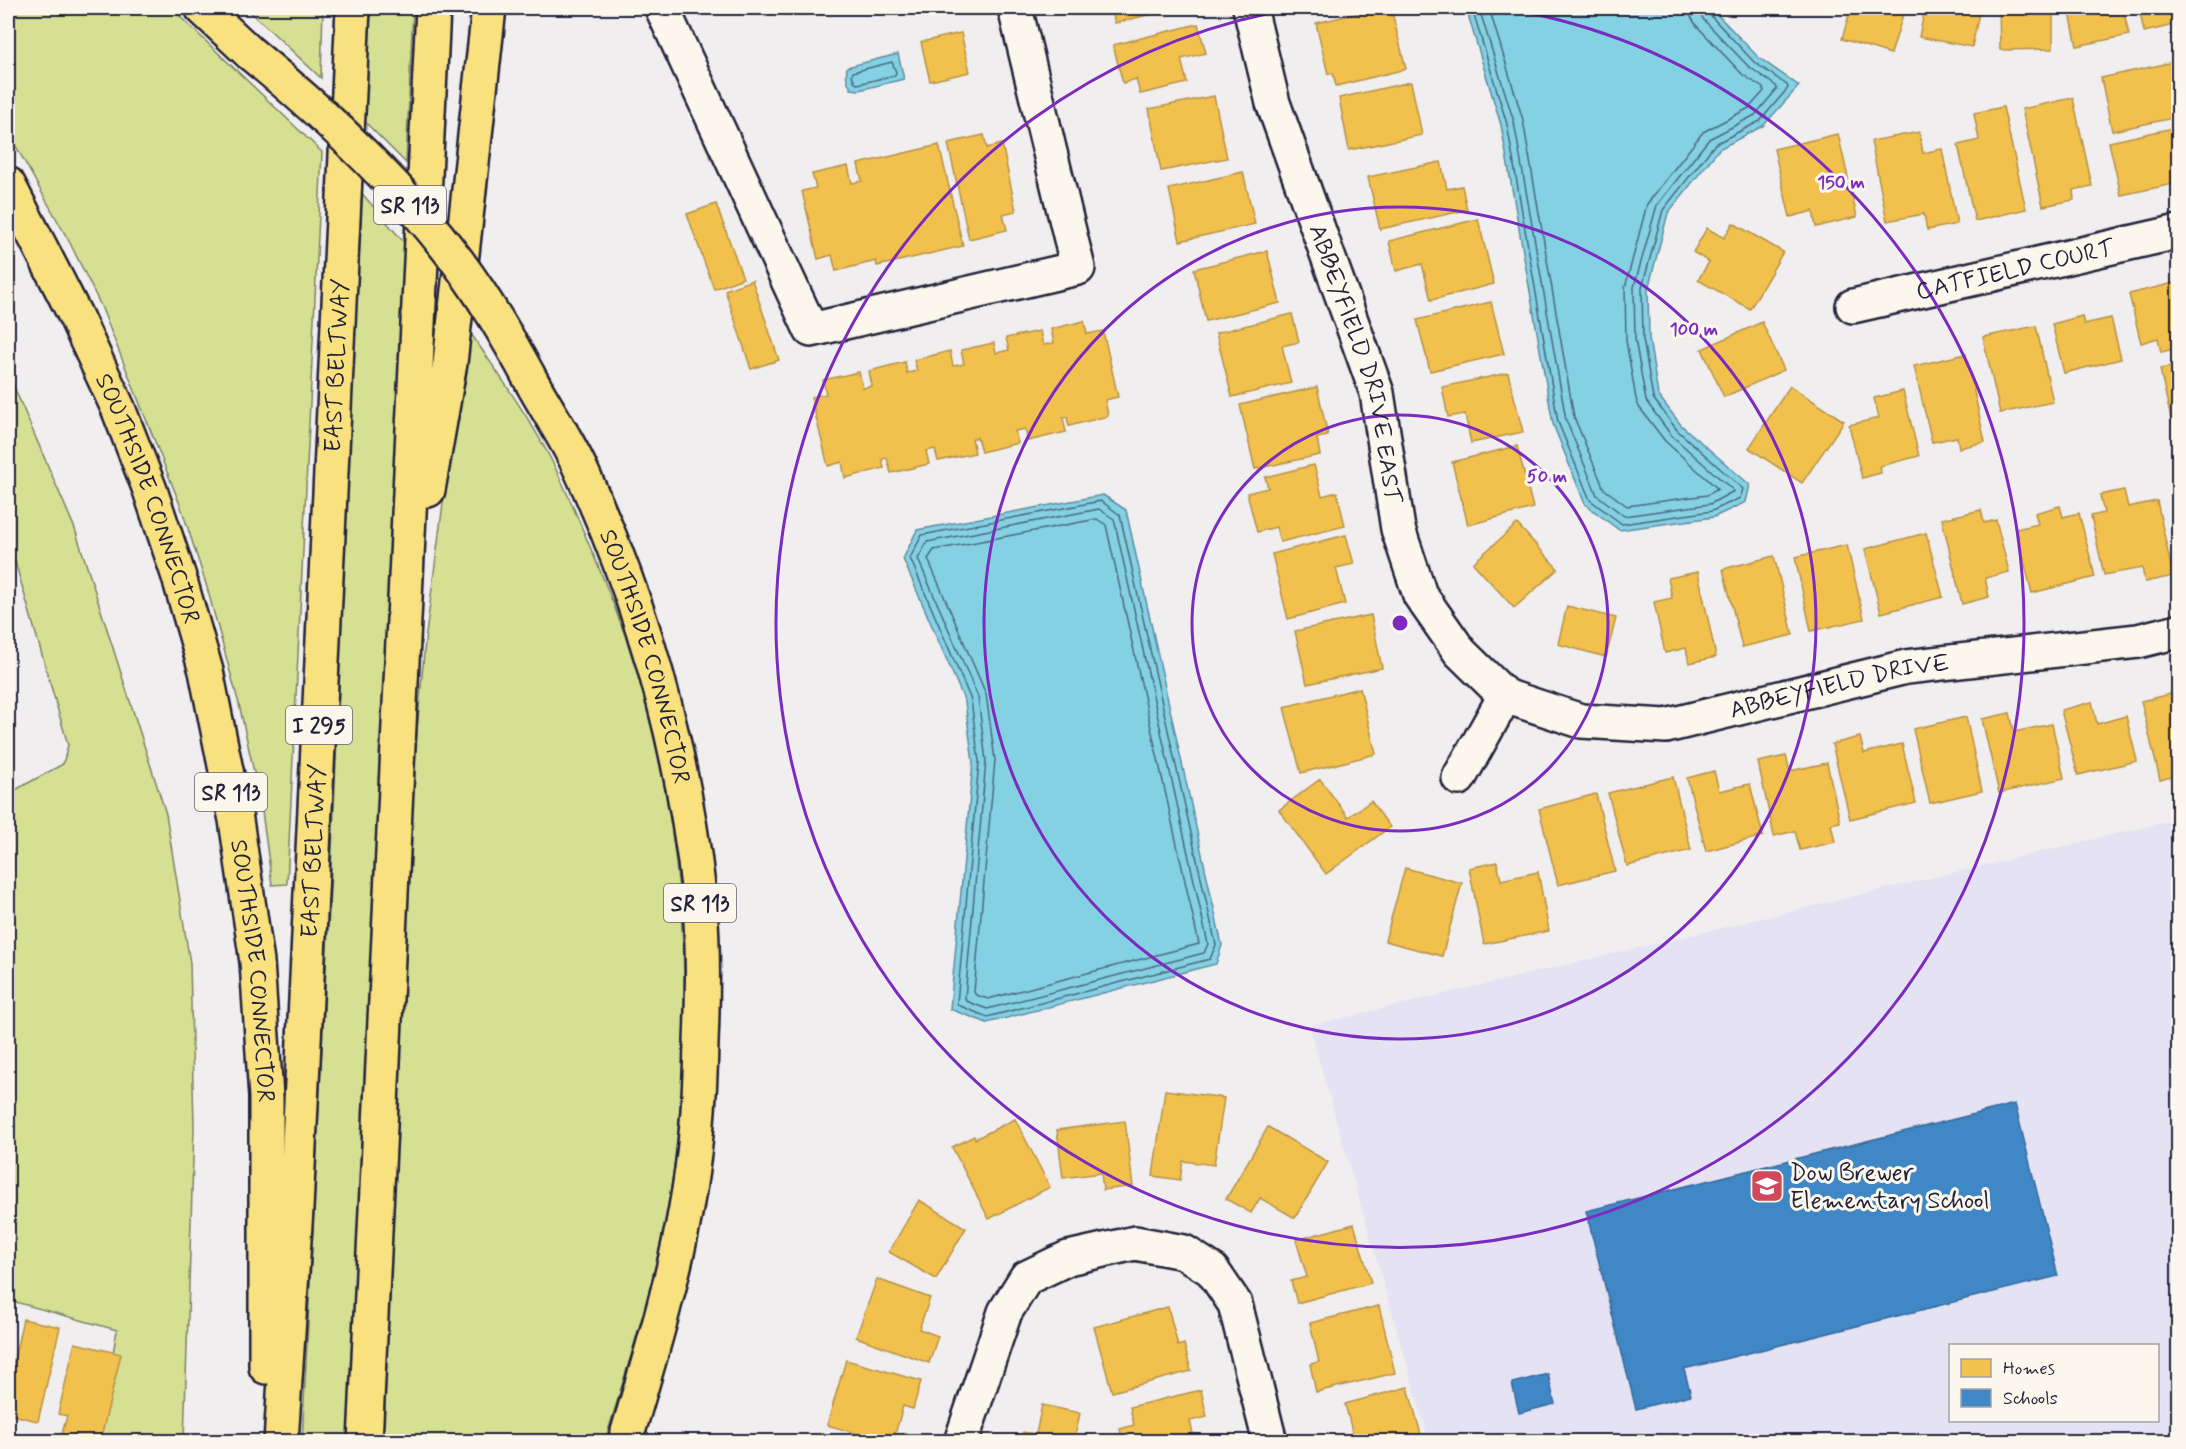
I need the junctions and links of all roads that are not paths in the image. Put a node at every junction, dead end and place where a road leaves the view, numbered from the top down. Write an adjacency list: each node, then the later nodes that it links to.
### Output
1 (202, 8): 18 (highway, SOUTHSIDE CONNECTOR / SR 113, bridge)
2 (353, 8): 16 (highway, EAST BELTWAY / I 295)
3 (433, 8): 12 (highway)
4 (489, 8): 12 (highway)
5 (662, 8): 6 (street)
6 (1015, 8)
7 (1250, 8): 13 (street, ABBEYFIELD DRIVE EAST)
8 (8, 184): 15 (highway, SOUTHSIDE CONNECTOR / SR 113)
9 (2178, 232): 10 (street, CATFIELD COURT)
10 (1853, 306)
11 (2178, 631): 13 (street, ABBEYFIELD DRIVE)
12 (403, 634): 17 (highway)
13 (1505, 696): 14 (street)
14 (1459, 778)
15 (266, 1442)
16 (281, 1442)
17 (365, 1442)
18 (625, 1442)
19 (961, 1442): 20 (street)
20 (1270, 1442)

